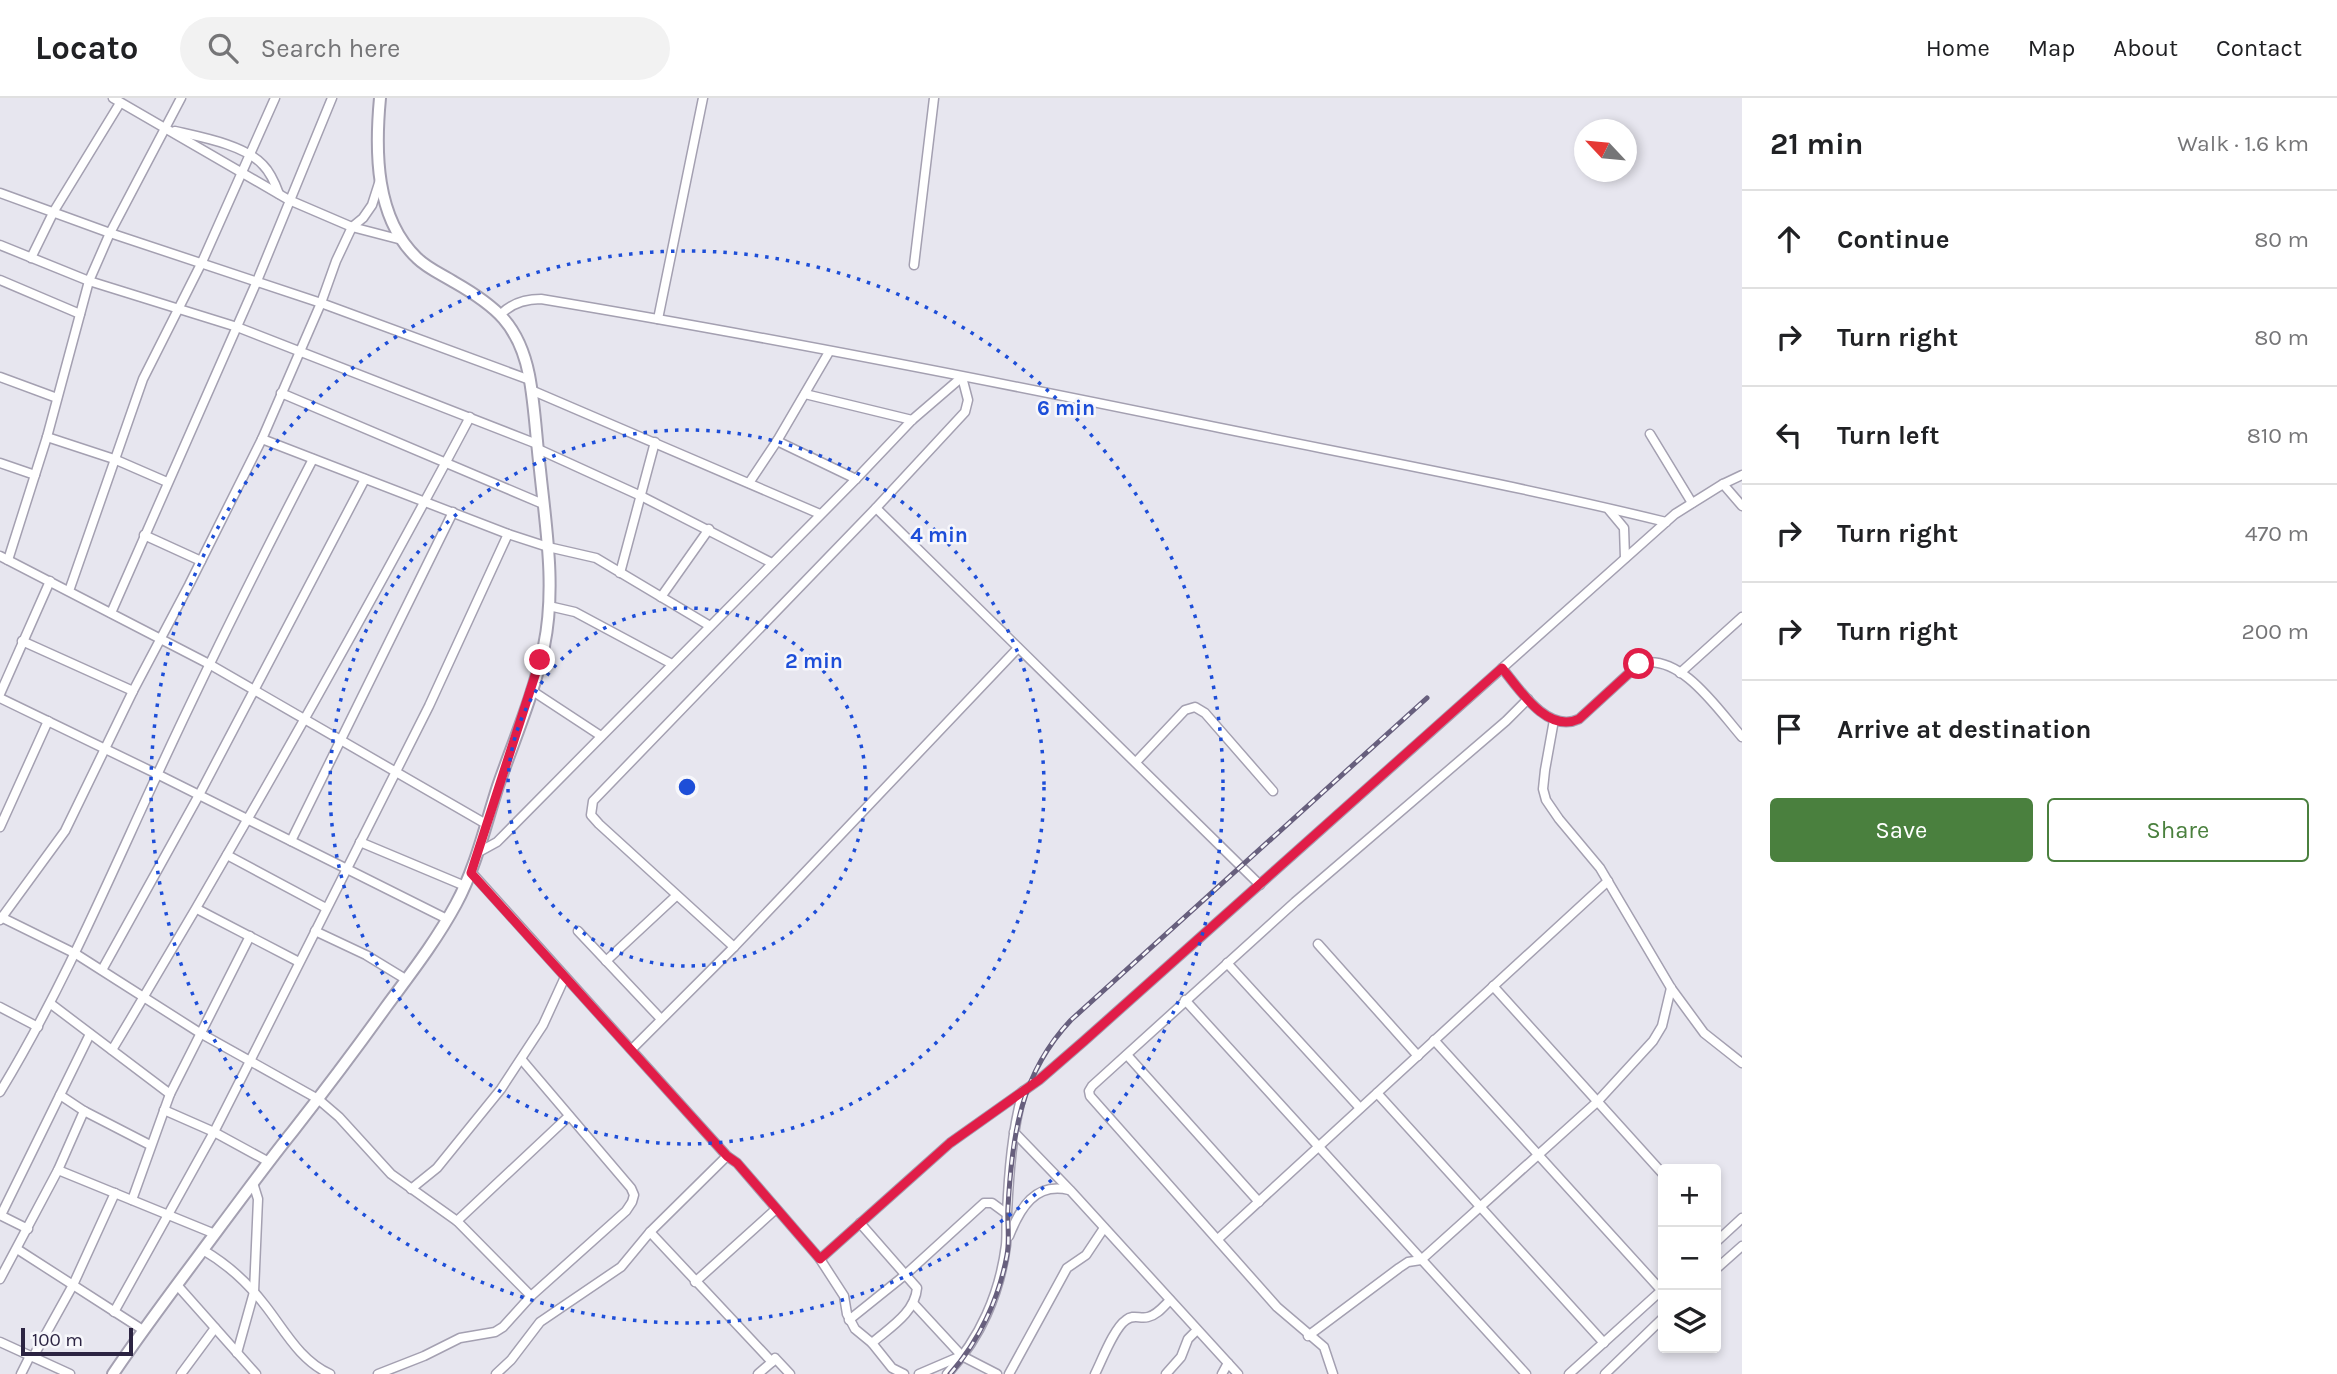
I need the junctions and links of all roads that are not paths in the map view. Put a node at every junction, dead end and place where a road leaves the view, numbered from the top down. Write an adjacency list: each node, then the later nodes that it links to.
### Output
1 (181, 98): 8 (street)
2 (275, 98): 9 (street)
3 (332, 98): 14 (street)
4 (379, 98): 11 (street)
5 (703, 98): 30 (street)
6 (934, 98): 22 (street)
7 (121, 101): 8 (street); 15 (street)
8 (166, 129): 9 (street); 10 (street); 17 (street)
9 (251, 155): 10 (street); 13 (street)
10 (241, 173): 13 (street); 21 (street)
11 (380, 177): 16 (street); 18 (street)
12 (0, 193): 15 (street)
13 (279, 194): 14 (street)
14 (289, 200): 16 (street); 25 (street)
15 (54, 211): 17 (street); 20 (street)
16 (352, 227): 18 (street); 26 (street)
17 (110, 233): 21 (street); 24 (street)
18 (402, 240): 29 (street)
19 (1, 249): 20 (street)
20 (31, 258): 24 (street)
21 (202, 262): 25 (street); 27 (street)
22 (914, 265)
23 (0, 280): 28 (street)
24 (89, 281): 27 (street); 28 (street)
25 (257, 281): 26 (street); 31 (street)
26 (321, 303): 32 (street); 36 (street)
27 (177, 309): 31 (street); 49 (street)
28 (80, 314): 39 (street)
29 (501, 314): 30 (street); 36 (street)
30 (658, 318): 33 (street)
31 (237, 327): 32 (street); 56 (street)
32 (300, 351): 37 (street); 40 (street)
33 (829, 352): 35 (street); 38 (street)
34 (0, 377): 39 (street)
35 (962, 377): 41 (street); 64 (street); 65 (street)
36 (530, 385): 46 (street); 47 (street)
37 (281, 393): 44 (street); 51 (street)
38 (805, 394): 41 (street); 45 (street)
39 (57, 397): 43 (street)
40 (470, 417): 47 (street); 51 (street)
41 (912, 420): 55 (street)
42 (1650, 434): 61 (street)
43 (47, 437): 49 (street); 52 (street)
44 (262, 439): 48 (street); 75 (street)
45 (777, 441): 55 (street); 57 (street)
46 (655, 442): 57 (street); 59 (street)
47 (537, 446): 59 (street); 62 (street)
48 (313, 458): 54 (street); 88 (street)
49 (114, 459): 56 (street); 79 (street)
50 (0, 463): 52 (street)
51 (446, 463): 60 (street); 62 (street)
52 (35, 475): 73 (street)
53 (1742, 475): 58 (street)
54 (365, 479): 60 (street); 94 (street)
55 (856, 479): 67 (street)
56 (167, 482): 71 (street)
57 (749, 483): 67 (street)
58 (1723, 484): 61 (street); 63 (street)
59 (641, 496): 69 (street); 77 (street)
60 (425, 502): 66 (street); 97 (street)
61 (1692, 503): 68 (street)
62 (543, 505): 72 (street)
63 (1742, 506)
64 (876, 508): 87 (street); 121 (street)
65 (1606, 508): 68 (street); 74 (street)
66 (453, 512): 70 (street); 102 (street)
67 (820, 514): 76 (street)
68 (1666, 523): 74 (street)
69 (709, 529): 76 (street); 80 (street)
70 (508, 534): 72 (street); 105 (street)
71 (144, 535): 75 (street); 82 (street)
72 (548, 547): 77 (street); 81 (street)
73 (4, 558): 78 (street)
74 (1625, 558): 90 (street)
75 (201, 561): 85 (street)
76 (772, 563): 84 (street)
77 (620, 573): 80 (street)
78 (50, 581): 79 (street); 86 (street)
79 (69, 591): 82 (street)
80 (661, 597): 84 (street)
81 (549, 606): 89 (street); 92 (street)
82 (111, 613): 85 (street)
83 (1742, 617): 91 (street)
84 (710, 626): 89 (street)
85 (161, 639): 88 (street); 93 (street)
86 (22, 641): 93 (street); 95 (street)
87 (1018, 648): 104 (street); 130 (street)
88 (209, 664): 94 (street); 106 (street)
89 (672, 664): 101 (street)
90 (1502, 668): 96 (street); 119 (street)
91 (1679, 673): 98 (street); 100 (street)
92 (531, 690): 101 (street); 110 (street)
93 (133, 691): 103 (street)
94 (253, 691): 97 (street); 108 (street)
95 (0, 696): 99 (street)
96 (1528, 699): 98 (street); 134 (street)
97 (305, 719): 102 (street); 109 (street)
98 (1554, 720): 118 (street)
99 (48, 721): 103 (street); 111 (street)
100 (1740, 731)
101 (601, 736): 114 (street)
102 (340, 739): 105 (street); 112 (street)
103 (106, 748): 106 (street); 124 (street)
104 (1136, 762): 107 (street); 119 (street)
105 (395, 771): 110 (street); 113 (street)
106 (158, 774): 108 (street); 131 (street)
107 (1273, 791)
108 (199, 795): 109 (street); 135 (street)
109 (248, 820): 112 (street); 115 (street)
110 (486, 824): 114 (street)
111 (0, 827)
112 (291, 841): 116 (street)
113 (360, 842): 116 (street); 120 (street)
114 (477, 853): 117 (street)
115 (227, 855): 122 (street); 123 (street)
116 (346, 869): 122 (street); 125 (street)
117 (471, 873): 120 (street); 136 (street)
118 (1608, 881): 138 (street); 139 (street)
119 (1260, 885): 156 (street)
120 (466, 886): 125 (street)
121 (676, 896): 130 (street); 133 (street)
122 (326, 908): 126 (street)
123 (197, 909): 128 (street); 140 (street)
124 (1, 918): 131 (street)
125 (447, 919): 137 (street)
126 (315, 931): 132 (street); 137 (street)
127 (578, 932): 133 (street)
128 (250, 936): 132 (street); 146 (street)
129 (1318, 944): 152 (street)
130 (734, 947): 144 (street)
131 (76, 954): 135 (street); 142 (street)
132 (299, 961): 154 (street)
133 (606, 961): 144 (street)
134 (1227, 963): 141 (street); 163 (street)
135 (102, 970): 140 (street)
136 (565, 977): 149 (street); 153 (street)
137 (407, 980): 161 (street)
138 (1493, 986): 148 (street); 162 (street)
139 (1671, 988): 155 (street); 162 (street)
140 (144, 996): 146 (street); 150 (street)
141 (1185, 1000): 151 (street); 170 (street)
142 (51, 1004): 145 (street); 147 (street)
143 (0, 1007): 145 (street)
144 (661, 1019): 149 (street)
145 (38, 1027): 157 (street)
146 (200, 1033): 154 (street); 159 (street)
147 (90, 1034): 150 (street); 160 (street)
148 (1434, 1040): 152 (street); 171 (street)
149 (632, 1049): 172 (street)
150 (112, 1051): 159 (street)
151 (1127, 1055): 181 (street); 195 (street)
152 (1418, 1056): 158 (street)
153 (522, 1060): 166 (street); 177 (street)
154 (250, 1061): 161 (street); 167 (street)
155 (1742, 1063)
156 (1023, 1091): 168 (street); 189 (street)
157 (0, 1092)
158 (1377, 1093): 163 (street); 182 (street)
159 (170, 1094): 165 (street)
160 (60, 1095): 164 (street); 185 (street)
161 (318, 1099): 173 (street); 177 (street)
162 (1597, 1102): 171 (street); 174 (street)
163 (1360, 1108): 170 (street)
164 (84, 1111): 169 (street); 175 (street)
165 (164, 1111): 167 (street); 169 (street)
166 (569, 1116): 188 (street); 211 (street)
167 (214, 1132): 173 (street); 186 (street)
168 (1014, 1132): 178 (street); 184 (street)
169 (150, 1145): 180 (street)
170 (1317, 1146): 181 (street); 201 (street)
171 (1538, 1155): 182 (street); 208 (street)
172 (727, 1156): 183 (street); 192 (street)
173 (269, 1162): 176 (street)
174 (1658, 1169)
175 (58, 1171): 179 (street); 191 (street)
176 (253, 1183): 193 (street); 209 (street)
177 (411, 1189): 188 (street)
178 (1070, 1190): 190 (street); 196 (street)
179 (115, 1193): 180 (street); 206 (street)
180 (132, 1200): 186 (street)
181 (1259, 1202): 195 (street)
182 (1479, 1208): 201 (street); 223 (street)
183 (776, 1209): 200 (street); 205 (street)
184 (1006, 1214): 196 (street); 203 (street)
185 (0, 1215): 191 (street)
186 (169, 1215): 193 (street); 214 (street)
187 (1742, 1218): 194 (street)
188 (457, 1221): 211 (street)
189 (860, 1223): 200 (street); 203 (street)
190 (1104, 1228): 212 (street); 243 (street)
191 (28, 1229): 198 (street)
192 (650, 1232): 205 (street); 236 (street)
193 (215, 1234): 199 (street)
194 (1721, 1234)
195 (1218, 1239): 220 (street)
196 (1006, 1242): 225 (street)
197 (1742, 1246): 202 (street)
198 (18, 1249): 204 (street); 206 (street)
199 (203, 1250): 207 (street); 209 (street)
200 (820, 1259): 215 (street)
201 (1421, 1260): 220 (street); 249 (street)
202 (1721, 1265)
203 (905, 1275): 213 (street); 215 (street)
204 (0, 1279)
205 (695, 1282): 227 (street)
206 (73, 1285): 214 (street); 226 (street)
207 (177, 1285): 217 (street); 218 (street)
208 (1658, 1286)
209 (254, 1292): 224 (street); 234 (street)
210 (1658, 1294): 223 (street)
211 (531, 1296): 235 (street)
212 (1170, 1300): 219 (street); 244 (street)
213 (913, 1303): 222 (street); 225 (street)
214 (114, 1312): 218 (street)
215 (849, 1320): 222 (street)
216 (1658, 1323): 251 (street)
217 (215, 1328): 224 (street); 232 (street)
218 (143, 1330): 231 (street)
219 (1197, 1330): 228 (street); 245 (street)
220 (1308, 1336): 248 (street)
221 (0, 1342): 226 (street)
222 (872, 1343): 239 (street)
223 (1604, 1343): 250 (street)
224 (237, 1353): 233 (street)
225 (962, 1356): 240 (street); 241 (street); 242 (street)
226 (32, 1357): 229 (street); 230 (street)
227 (772, 1362): 237 (street); 238 (street)
228 (1228, 1363): 246 (street); 247 (street)
229 (21, 1374)
230 (70, 1374)
231 (113, 1374)
232 (181, 1374)
233 (256, 1374)
234 (330, 1374)
235 (378, 1374)
236 (496, 1374)
237 (758, 1374)
238 (790, 1374)
239 (904, 1374)
240 (919, 1374)
241 (947, 1374)
242 (997, 1374)
243 (1009, 1374)
244 (1095, 1374)
245 (1166, 1374)
246 (1222, 1374)
247 (1238, 1374)
248 (1334, 1374)
249 (1526, 1374)
250 (1569, 1374)
251 (1605, 1374)

